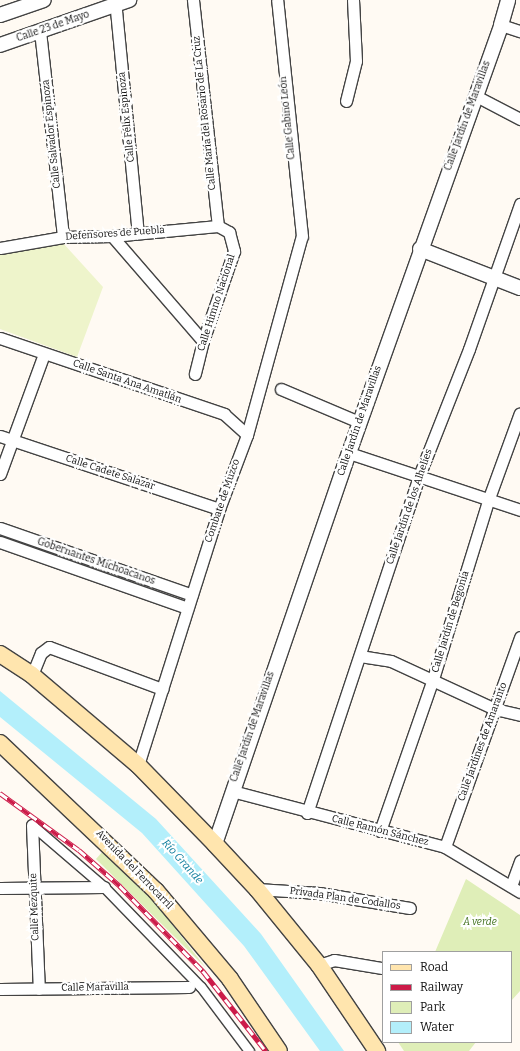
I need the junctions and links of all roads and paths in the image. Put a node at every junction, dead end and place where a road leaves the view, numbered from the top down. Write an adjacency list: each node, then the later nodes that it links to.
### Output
1 (129, 0): 7 (street, Calle 23 de Mayo)
2 (193, 0): 17 (street, Calle María del Rosario de La Cruz)
3 (277, 0): 20 (street, Calle Gabino León)
4 (353, 0): 14 (street)
5 (508, 0): 9 (street, Calle Jardín de Maravillas)
6 (40, 1): 8 (street)
7 (115, 2): 10 (street, Calle 23 de Mayo); 18 (street, Calle Félix Espinoza)
8 (0, 15)
9 (501, 25): 11 (street); 13 (street, Calle Jardín de Maravillas)
10 (40, 31): 12 (street, Calle 23 de Mayo); 21 (street, Calle Salvador Espinoza)
11 (520, 31)
12 (0, 45)
13 (476, 96): 15 (street); 23 (street, Calle Jardín de Maravillas)
14 (346, 101)
15 (520, 119)
16 (520, 204): 24 (street, Calle Jardín de los Alhelies)
17 (218, 226): 18 (street, Defensores de Puebla); 27 (street, Calle Himno Nacional)
18 (138, 233): 19 (street, Defensores de Puebla)
19 (112, 236): 21 (street, Defensores de Puebla); 27 (street)
20 (302, 236): 33 (street, Combate de Muzco)
21 (63, 237): 22 (street, Defensores de Puebla)
22 (0, 248)
23 (420, 249): 24 (street); 32 (street, Calle Jardín de Maravillas)
24 (493, 278): 25 (street); 38 (street, Calle Jardín de los Alhelies)
25 (520, 288)
26 (0, 338): 28 (street, Calle Santa Ana Amatlán)
27 (203, 341): 29 (street, Calle Himno Nacional)
28 (44, 354): 33 (street, Calle Santa Ana Amatlán); 35 (street)
29 (195, 374)
30 (281, 389): 32 (street)
31 (520, 413): 39 (street, Calle Jardín de Begonia)
32 (359, 422): 36 (street, Calle Jardín de Maravillas)
33 (247, 435): 40 (street, Combate de Muzco)
34 (0, 436): 35 (street, Calle Cadete Salazar)
35 (11, 440): 37 (street); 40 (street, Calle Cadete Salazar)
36 (349, 453): 38 (street); 56 (street, Calle Jardín de Maravillas)
37 (0, 474)
38 (419, 476): 39 (street); 48 (street, Calle Jardín de los Alhelies)
39 (489, 498): 41 (street); 50 (street, Calle Jardín de Begonia)
40 (219, 509): 44 (street, Combate de Muzco)
41 (520, 510)
42 (0, 528): 44 (street, Gobernantes Michoacanos)
43 (0, 542): 45 (street, Gobernantes Michoacanos)
44 (192, 595): 45 (street, Combate de Muzco)
45 (188, 608): 51 (street, Combate de Muzco)
46 (520, 637): 52 (street, Calle Jardines de Amaranto)
47 (0, 654): 49 (main road)
48 (360, 656): 50 (street); 57 (street, Calle Jardín de los Alhelies)
49 (32, 675): 51 (street); 55 (main road)
50 (432, 682): 52 (street); 59 (street, Calle Jardín de Begonia)
51 (162, 690): 55 (street, Combate de Muzco)
52 (495, 709): 53 (street); 61 (street, Calle Jardines de Amaranto)
53 (520, 715)
54 (0, 743): 75 (main road, Avenida del Ferrocarril)
55 (138, 765): 60 (main road)
56 (232, 791): 57 (street, Calle Ramón Sánchez); 60 (street, Calle Jardín de Maravillas)
57 (307, 813): 59 (street, Calle Ramón Sánchez)
58 (32, 825): 63 (street); 65 (street, Calle Mezquite)
59 (380, 831): 61 (street, Calle Ramón Sánchez)
60 (215, 844): 66 (main road)
61 (445, 847): 67 (street, Calle Ramón Sánchez)
62 (520, 861): 67 (street)
63 (104, 887): 65 (street); 74 (street)
64 (0, 888): 65 (street)
65 (35, 888): 73 (street, Calle Mezquite)
66 (257, 889): 68 (street, Privada Plan de Codallos); 69 (main road)
67 (516, 889)
68 (410, 908)
69 (319, 966): 70 (street); 76 (main road)
70 (382, 968)
71 (189, 987): 73 (street, Calle Maravilla)
72 (0, 989): 73 (street, Calle Maravilla)
73 (38, 989)
74 (249, 1051)
75 (279, 1051)
76 (377, 1051)

